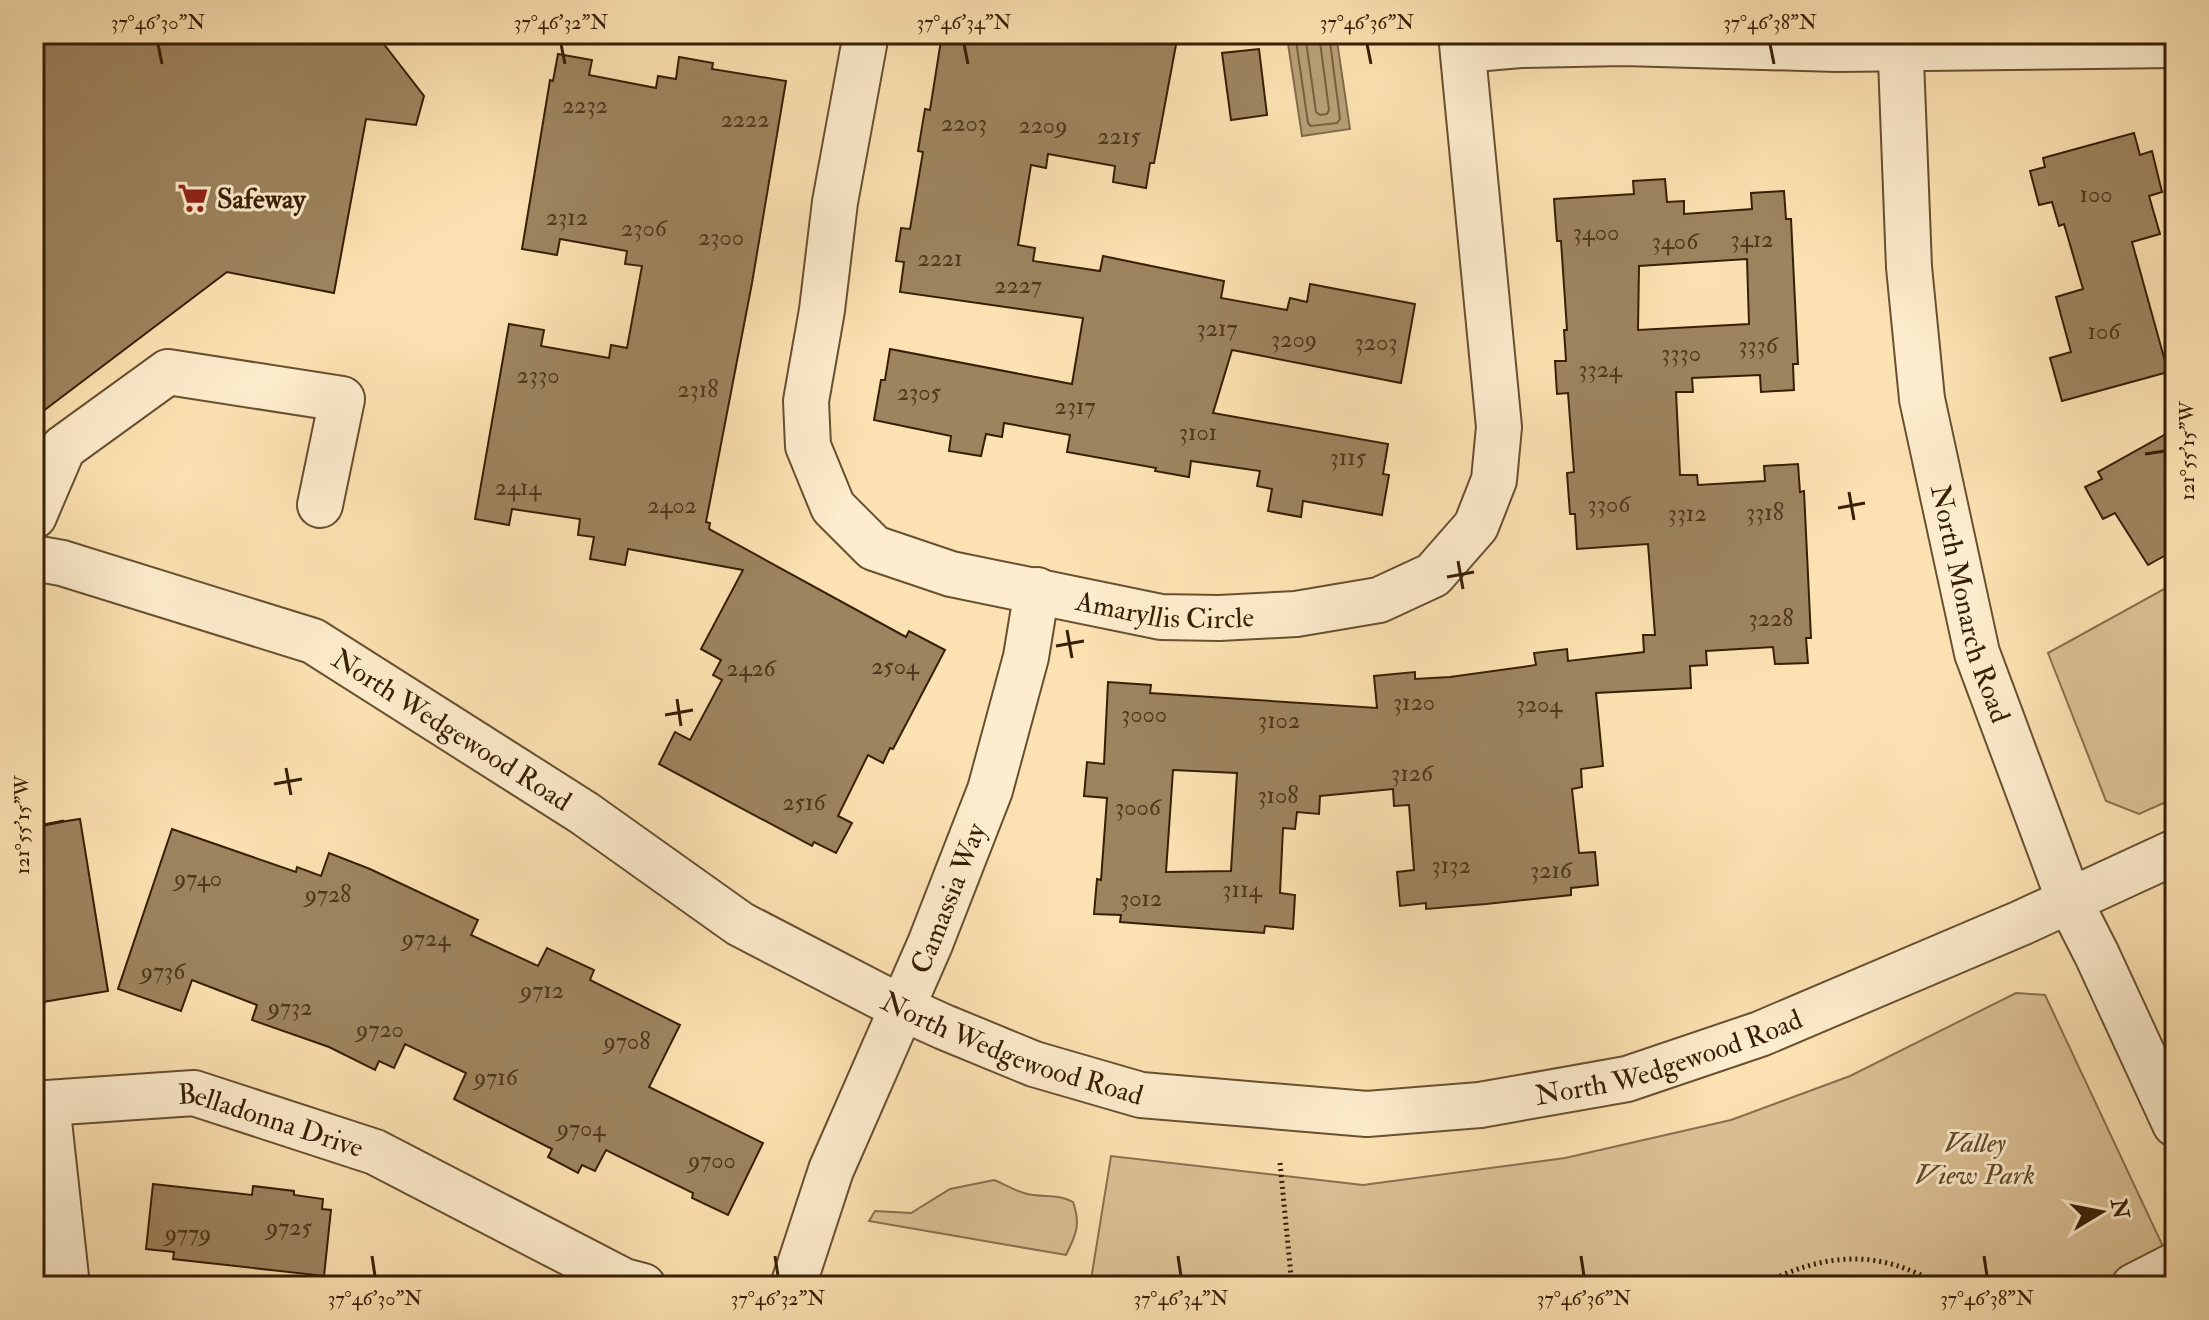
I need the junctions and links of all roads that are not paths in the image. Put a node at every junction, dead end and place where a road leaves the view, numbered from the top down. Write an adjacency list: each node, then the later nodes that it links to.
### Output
1 (866, 34): 8 (street, Amaryllis Circle)
2 (1904, 38): 3 (street); 4 (street); 10 (street, North Monarch Road)
3 (1462, 42): 8 (street, Amaryllis Circle)
4 (2175, 45)
5 (320, 505): 6 (street)
6 (34, 516)
7 (34, 558): 11 (street, North Wedgewood Road)
8 (1037, 590): 11 (street, Camassia Way)
9 (2175, 852): 10 (street, North Wedgewood Road)
10 (2069, 900): 11 (street, North Wedgewood Road); 12 (street, North Monarch Road)
11 (902, 1008): 16 (street, Camassia Way)
12 (2175, 1124)
13 (2175, 1265): 17 (street)
14 (67, 1286): 15 (street, Belladonna Drive)
15 (643, 1286)
16 (793, 1286)
17 (2134, 1286)

